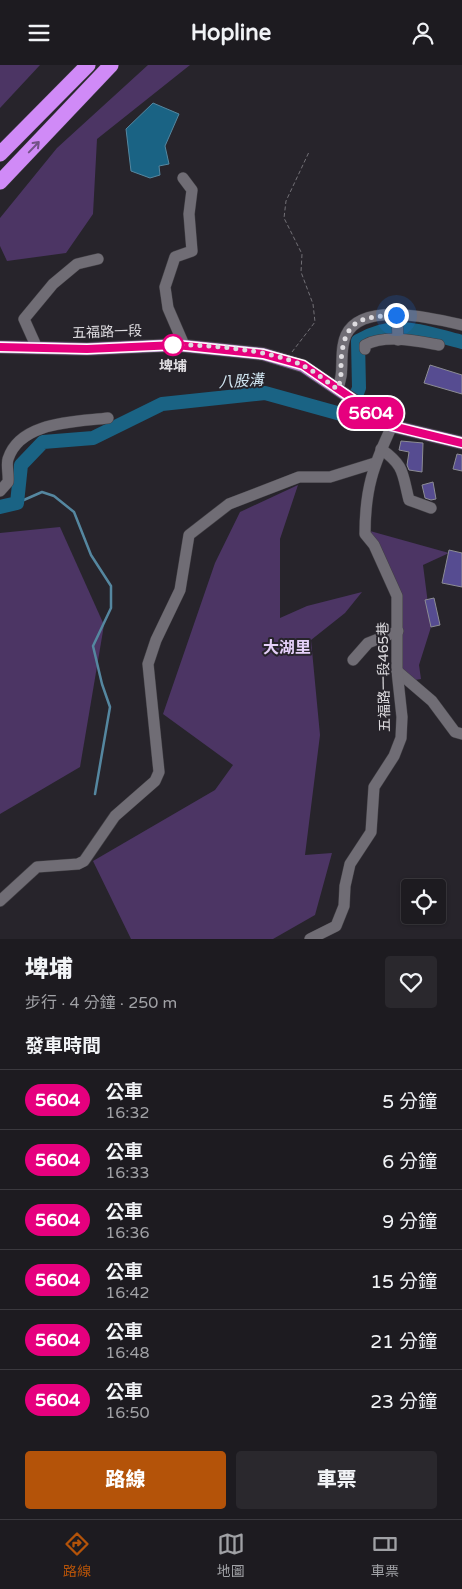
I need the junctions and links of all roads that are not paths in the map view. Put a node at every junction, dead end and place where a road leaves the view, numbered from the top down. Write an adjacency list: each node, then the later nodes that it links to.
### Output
1 (88, 65): 3 (highway)
2 (111, 65): 5 (highway, one-way to 2)
3 (0, 154)
4 (183, 178): 10 (lane)
5 (0, 182)
6 (98, 259): 13 (lane)
7 (397, 315): 8 (lane); 9 (lane); 15 (lane)
8 (462, 325)
9 (398, 340): 11 (lane); 14 (lane)
10 (184, 345): 13 (main road, 五福路一段); 15 (main road, 五福路一段)
11 (440, 345)
12 (0, 347): 13 (main road, 五福路一段)
13 (37, 348)
14 (365, 349)
15 (337, 389): 17 (main road, 五福路一段)
16 (108, 418): 21 (lane)
17 (392, 426): 18 (main road, 五福路一段); 19 (lane, 五福路一段465巷)
18 (462, 443)
19 (381, 449): 20 (lane, 五福路一段465巷); 22 (lane)
20 (375, 463): 23 (lane, 五福路一段465巷); 27 (lane)
21 (0, 491)
22 (431, 508)
23 (398, 631): 24 (lane); 25 (lane, 五福路一段465巷)
24 (353, 660)
25 (397, 671): 26 (lane); 28 (lane, 五福路一段465巷)
26 (462, 733)
27 (0, 901)
28 (310, 939)

